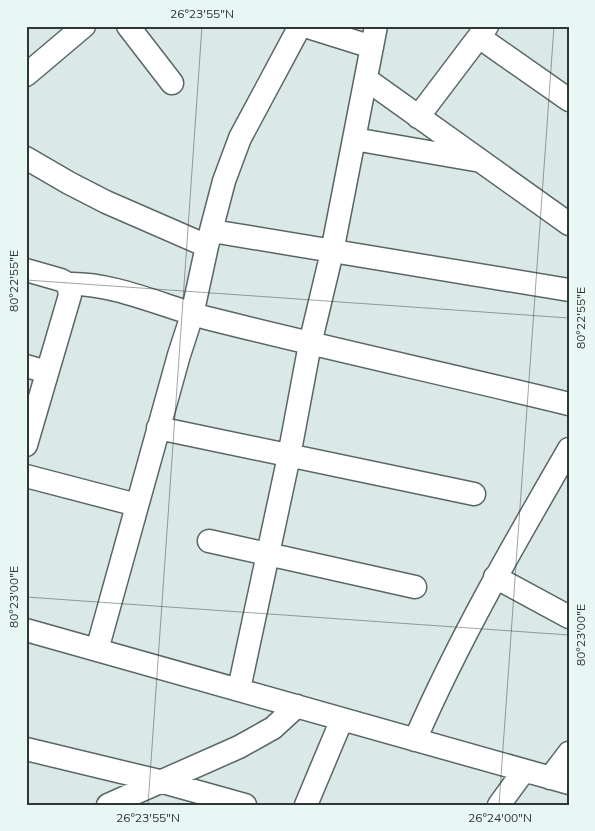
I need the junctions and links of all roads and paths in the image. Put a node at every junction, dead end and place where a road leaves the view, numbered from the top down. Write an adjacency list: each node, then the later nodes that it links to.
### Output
1 (84, 26): 7 (street)
2 (128, 26): 9 (street)
3 (300, 26): 16 (street)
4 (305, 26): 6 (street)
5 (483, 29): 10 (street); 11 (street)
6 (374, 37): 8 (street)
7 (26, 75)
8 (366, 79): 11 (street); 12 (street)
9 (172, 83)
10 (569, 100)
11 (418, 117): 14 (street)
12 (354, 140): 14 (street); 17 (street)
13 (26, 158): 16 (street)
14 (481, 162): 15 (street)
15 (569, 224)
16 (209, 239): 17 (street); 21 (street)
17 (332, 252): 20 (street); 22 (street)
18 (26, 270): 19 (street)
19 (68, 284): 21 (street); 23 (street)
20 (566, 284)
21 (192, 314): 22 (street); 25 (street)
22 (310, 344): 24 (street); 28 (street)
23 (37, 369): 26 (street)
24 (569, 404)
25 (158, 428): 28 (street); 31 (street)
26 (26, 445)
27 (569, 449): 34 (street)
28 (289, 456): 30 (street); 33 (street)
29 (26, 476): 31 (street)
30 (474, 494)
31 (137, 505): 38 (street)
32 (209, 541): 33 (street)
33 (268, 554): 35 (street); 39 (street)
34 (495, 577): 36 (street); 42 (street)
35 (415, 587)
36 (569, 617)
37 (26, 630): 38 (street)
38 (97, 650): 39 (street)
39 (239, 689): 40 (street)
40 (297, 706): 41 (street); 46 (street)
41 (342, 719): 42 (street); 50 (street)
42 (415, 740): 45 (street)
43 (26, 750): 46 (street)
44 (569, 753): 47 (street)
45 (524, 772): 47 (street); 51 (street)
46 (159, 781): 48 (street); 49 (street)
47 (559, 781)
48 (108, 805)
49 (245, 805)
50 (306, 805)
51 (499, 805)

